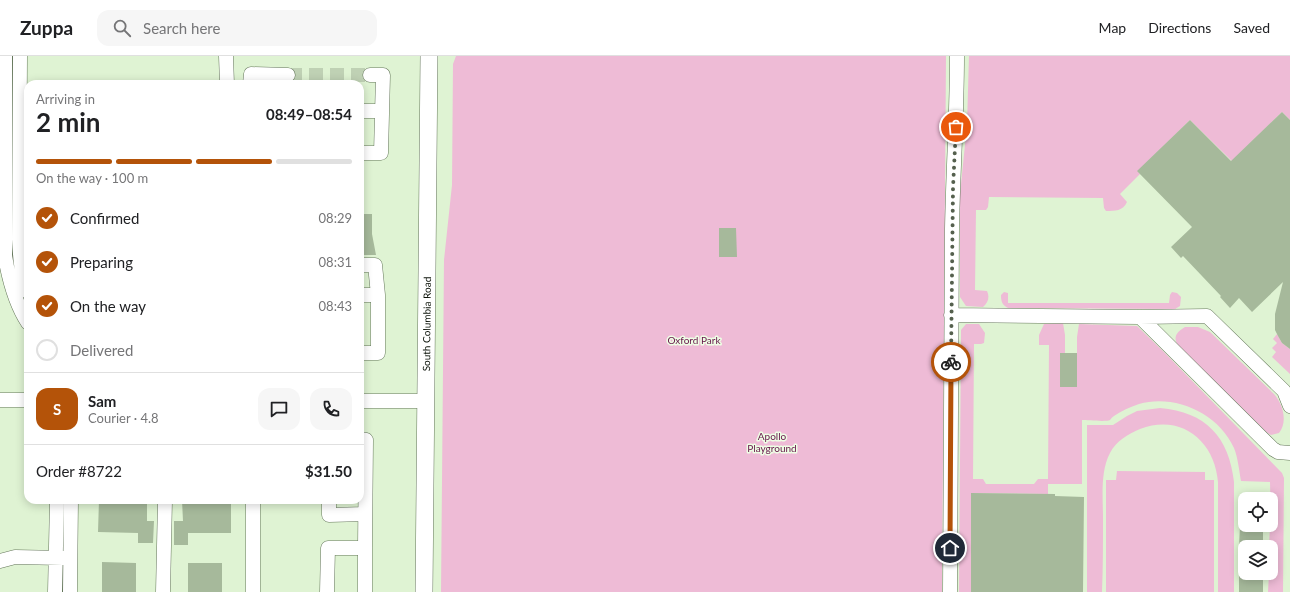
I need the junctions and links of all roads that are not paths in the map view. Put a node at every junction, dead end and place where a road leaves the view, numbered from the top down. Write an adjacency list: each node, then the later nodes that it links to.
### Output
1 (5, 56): 13 (street)
2 (20, 56): 13 (street)
3 (226, 56): 8 (street)
4 (429, 56): 27 (main road, South Columbia Road)
5 (957, 56): 19 (street)
6 (370, 75): 11 (street)
7 (286, 78): 9 (street)
8 (226, 80)
9 (250, 80)
10 (364, 111): 11 (street)
11 (382, 111): 12 (street)
12 (364, 153)
13 (8, 239): 15 (street); 20 (street)
14 (364, 265): 17 (street)
15 (24, 280)
16 (364, 295): 17 (street)
17 (378, 295): 22 (street)
18 (364, 304): 22 (street)
19 (951, 315): 21 (street); 48 (street)
20 (24, 317)
21 (1140, 317): 28 (street); 30 (street)
22 (378, 344): 23 (street)
23 (364, 353)
24 (0, 400): 25 (street)
25 (24, 400)
26 (364, 401): 27 (street)
27 (426, 401): 47 (main road, South Columbia Road)
28 (1290, 406)
29 (364, 440): 36 (street)
30 (1290, 453)
31 (57, 504): 38 (street)
32 (71, 504): 39 (street)
33 (165, 504): 43 (street)
34 (253, 504): 44 (street)
35 (329, 504): 36 (street)
36 (365, 514): 37 (street)
37 (365, 548): 45 (street); 46 (street)
38 (55, 558): 39 (street); 40 (street); 41 (street)
39 (70, 558): 42 (street)
40 (0, 561)
41 (54, 592)
42 (70, 592)
43 (163, 592)
44 (253, 592)
45 (327, 592)
46 (365, 592)
47 (424, 592)
48 (950, 592)

